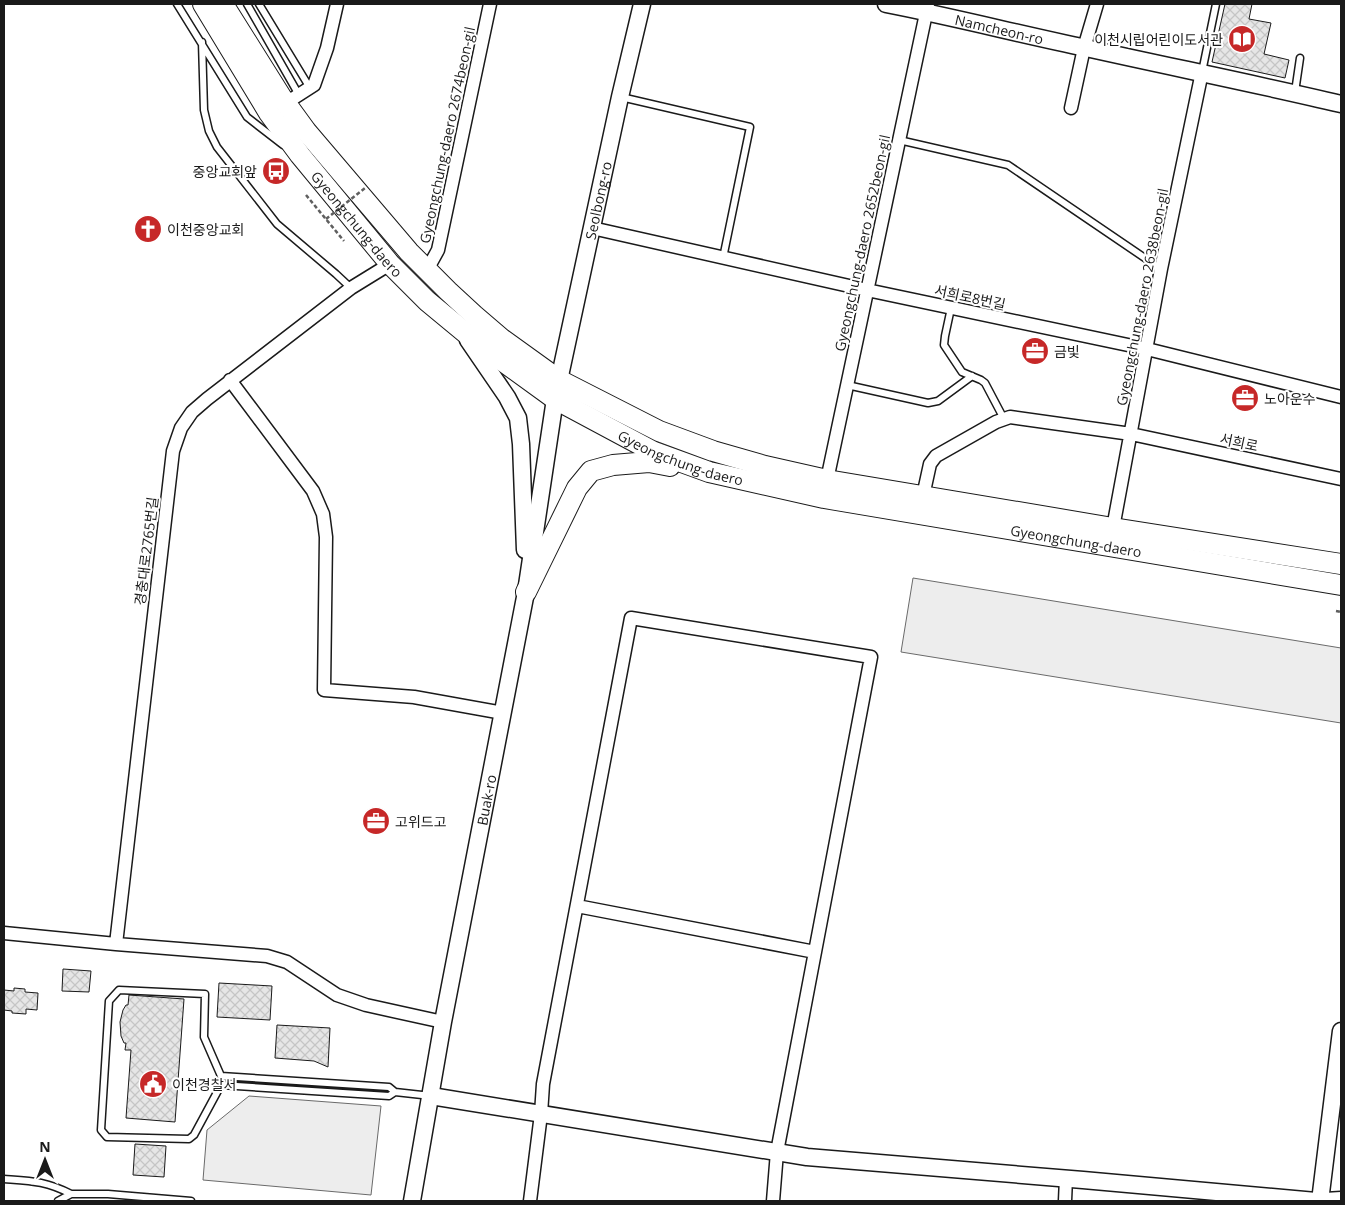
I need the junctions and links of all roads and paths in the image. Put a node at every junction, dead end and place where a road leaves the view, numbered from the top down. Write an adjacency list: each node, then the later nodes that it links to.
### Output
1 (177, 4): 13 (lane)
2 (203, 4): 23 (main road, Gyeongchung-daero)
3 (223, 4): 18 (main road, Gyeongchung-daero)
4 (247, 4): 18 (lane)
5 (260, 4): 18 (lane)
6 (338, 4): 18 (street)
7 (490, 4): 32 (street, Gyeongchung-daero 2674beon-gil)
8 (886, 4): 12 (street, Namcheon-ro)
9 (1097, 4): 14 (street)
10 (1216, 4): 16 (lane)
11 (641, 6): 19 (street, Seolbong-ro)
12 (928, 8): 14 (street, Namcheon-ro); 22 (street, Gyeongchung-daero 2652beon-gil)
13 (202, 42): 23 (lane); 33 (lane)
14 (1084, 48): 16 (street, Namcheon-ro); 21 (street)
15 (1300, 58): 17 (lane)
16 (1202, 72): 17 (street, Namcheon-ro); 31 (street, Gyeongchung-daero 2638beon-gil)
17 (1295, 93): 20 (street, Namcheon-ro)
18 (298, 95): 32 (main road, Gyeongchung-daero)
19 (620, 97): 27 (street, Seolbong-ro); 29 (lane)
20 (1341, 104)
21 (1071, 108)
22 (899, 140): 31 (lane); 34 (street, Gyeongchung-daero 2652beon-gil)
23 (308, 165): 30 (main road, Gyeongchung-daero)
24 (365, 188): 26 (path, bridge)
25 (306, 195): 26 (path)
26 (326, 220): 28 (path)
27 (592, 228): 29 (street, 서희로8번길); 41 (street, Seolbong-ro)
28 (344, 240)
29 (723, 258): 34 (street, 서희로8번길)
30 (390, 264): 33 (street, 경충대로2765번길); 36 (main road, Gyeongchung-daero)
31 (1161, 269): 37 (street, Gyeongchung-daero 2638beon-gil)
32 (427, 270): 41 (main road, Gyeongchung-daero)
33 (351, 288): 39 (street, 경충대로2765번길)
34 (867, 290): 35 (street, 서희로8번길); 40 (street, Gyeongchung-daero 2652beon-gil)
35 (952, 308): 37 (street, 서희로8번길); 38 (lane)
36 (463, 332): 41 (main road, Gyeongchung-daero); 52 (street)
37 (1147, 349): 42 (street, 서희로8번길); 44 (street, Gyeongchung-daero 2638beon-gil)
38 (972, 376): 40 (lane); 43 (lane)
39 (230, 380): 55 (street); 58 (street, 경충대로2765번길)
40 (847, 385): 47 (street, Gyeongchung-daero 2652beon-gil)
41 (557, 389): 45 (main road, Gyeongchung-daero); 47 (main road, Gyeongchung-daero); 52 (street, Buak-ro)
42 (1341, 397)
43 (1004, 419): 44 (street, 서희로); 48 (street)
44 (1131, 434): 46 (street, 서희로); 49 (street, Gyeongchung-daero 2638beon-gil)
45 (708, 472): 51 (main road, Gyeongchung-daero); 52 (main road)
46 (1341, 479)
47 (827, 480): 48 (main road, Gyeongchung-daero)
48 (923, 496): 49 (main road, Gyeongchung-daero)
49 (1113, 528): 50 (main road, Gyeongchung-daero)
50 (1341, 564)
51 (1341, 585)
52 (526, 592): 55 (street, Buak-ro)
53 (1336, 611): 54 (path)
54 (1341, 612)
55 (503, 713): 60 (street, Buak-ro)
56 (577, 906): 59 (street); 59 (street); 64 (street)
57 (4, 933): 58 (street)
58 (116, 944): 60 (street)
59 (815, 952): 65 (street)
60 (443, 1022): 63 (street, Buak-ro)
61 (1341, 1031): 77 (street)
62 (395, 1092): 62 (lane); 63 (lane)
63 (431, 1096): 64 (street); 72 (street, Buak-ro)
64 (541, 1114): 65 (street); 73 (street)
65 (777, 1152): 66 (street); 74 (street)
66 (1066, 1178): 75 (street); 76 (street)
67 (4, 1179): 68 (lane)
68 (71, 1194): 70 (lane); 71 (lane)
69 (1341, 1200): 78 (street)
70 (58, 1201)
71 (191, 1201)
72 (412, 1201)
73 (530, 1201)
74 (773, 1201)
75 (1065, 1201)
76 (1316, 1201)
77 (1320, 1201)
78 (1325, 1201)

